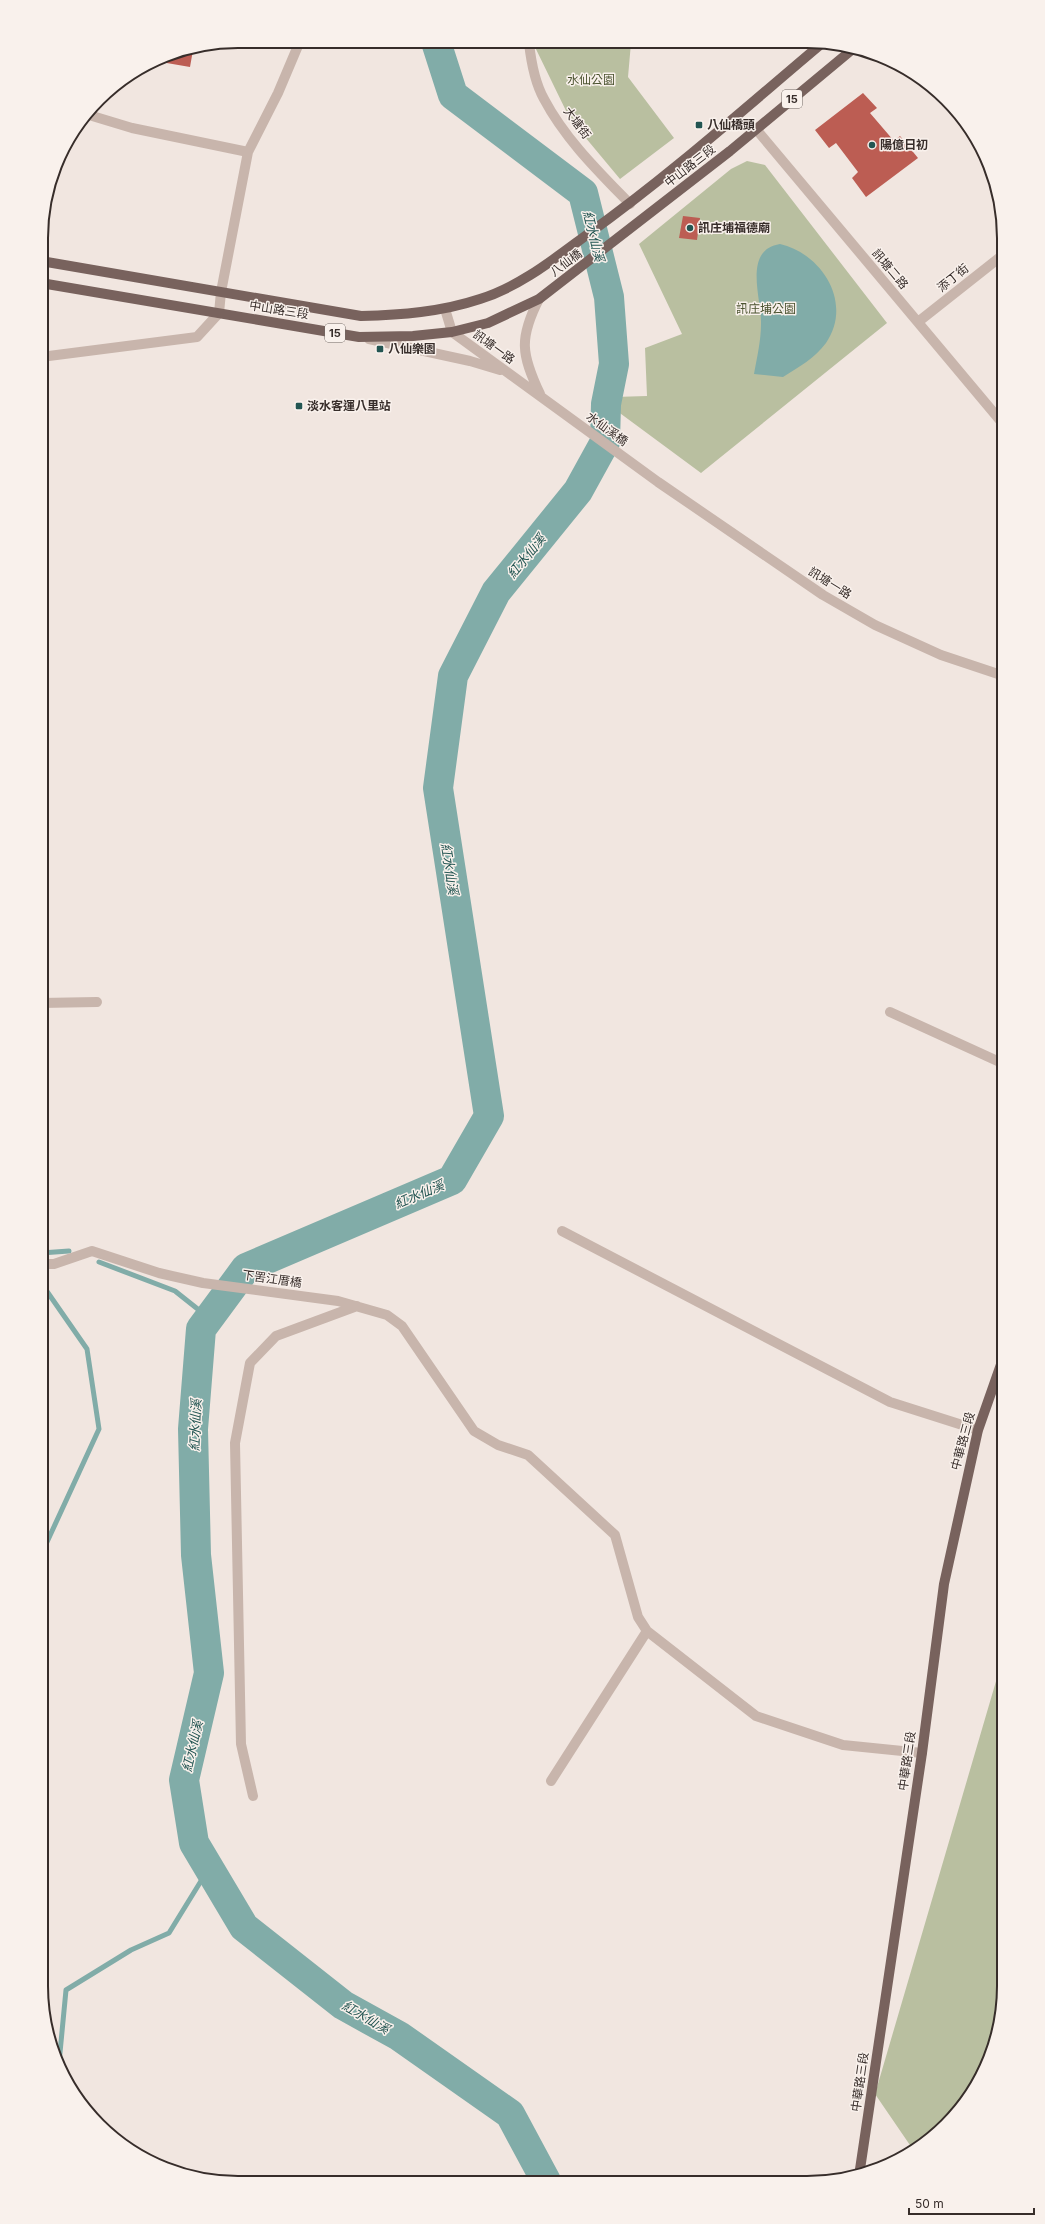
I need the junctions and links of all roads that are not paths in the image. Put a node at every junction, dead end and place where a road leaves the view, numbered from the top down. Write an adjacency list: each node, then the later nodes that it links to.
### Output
1 (297, 48): 7 (street)
2 (530, 48): 8 (street, 大塘街)
3 (816, 48): 8 (main road, 中山路三段 / 15)
4 (848, 53): 6 (main road, 中山路三段 / 15)
5 (92, 116): 7 (street)
6 (756, 129): 10 (main road, 中山路三段 / 15); 20 (street, 訊塘二路)
7 (248, 152): 16 (street)
8 (630, 204): 9 (main road, 中山路三段 / 15)
9 (619, 212): 13 (main road, 八仙橋 / 15)
10 (633, 227): 15 (main road, 八仙橋 / 15)
11 (997, 260): 20 (street, 添丁街)
12 (48, 262): 16 (main road, 中山路三段 / 15)
13 (538, 271): 18 (main road, 中山路三段 / 15)
14 (48, 285): 19 (main road, 中山路三段 / 15)
15 (552, 289): 17 (main road, 中山路三段 / 15)
16 (221, 292): 18 (main road, 中山路三段 / 15); 19 (street)
17 (539, 298): 21 (main road, 中山路三段 / 15); 25 (street)
18 (445, 309): 21 (street)
19 (219, 313): 22 (main road, 中山路三段 / 15); 23 (street)
20 (918, 322): 26 (street, 訊塘二路)
21 (452, 332): 22 (main road, 中山路三段 / 15); 24 (street, 訊塘一路)
22 (360, 337): 24 (street)
23 (48, 356)
24 (508, 372): 25 (street, 訊塘一路)
25 (541, 396): 27 (street, 水仙溪橋)
26 (997, 417)
27 (658, 482): 28 (street, 訊塘一路)
28 (997, 674)
29 (97, 1002): 30 (street)
30 (48, 1003)
31 (890, 1012): 32 (street)
32 (997, 1061)
33 (562, 1231): 37 (street)
34 (48, 1264): 35 (street, 下罟江厝橋)
35 (357, 1306): 38 (street, 下罟江厝橋); 41 (street)
36 (997, 1376): 37 (main road, 中華路三段)
37 (978, 1430): 39 (main road, 中華路三段)
38 (647, 1631): 39 (street); 40 (street)
39 (922, 1753): 42 (main road, 中華路三段)
40 (551, 1782)
41 (253, 1796)
42 (860, 2169)

